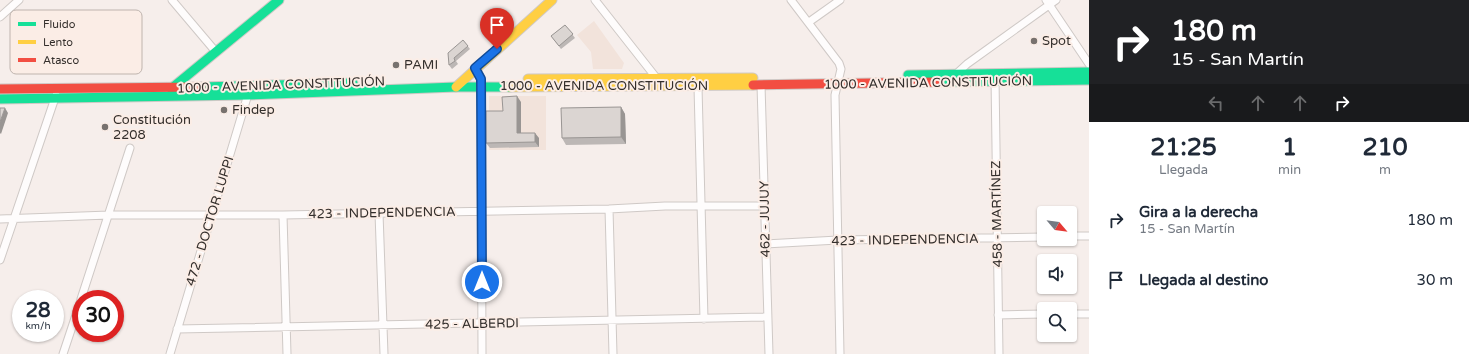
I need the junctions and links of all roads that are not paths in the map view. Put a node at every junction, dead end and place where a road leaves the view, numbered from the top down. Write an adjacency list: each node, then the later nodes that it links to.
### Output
1 (19, 0): 9 (street)
2 (172, 0): 11 (street)
3 (279, 0): 11 (main road)
4 (552, 0): 13 (main road)
5 (595, 0): 15 (street)
6 (791, 0): 10 (street)
7 (840, 0): 10 (street)
8 (1050, 1): 12 (street); 16 (street)
9 (0, 17)
10 (809, 22): 20 (street)
11 (216, 52): 28 (main road)
12 (1089, 64)
13 (475, 68): 18 (main road); 21 (street)
14 (1089, 72): 17 (main road, 1000 - AVENIDA CONSTITUCIÓN)
15 (656, 78): 20 (main road, 1000 - AVENIDA CONSTITUCIÓN); 21 (main road, 1000 - AVENIDA CONSTITUCIÓN); 24 (street)
16 (955, 78): 17 (main road, 1000 - AVENIDA CONSTITUCIÓN); 20 (main road, 1000 - AVENIDA CONSTITUCIÓN)
17 (995, 78): 19 (main road, 1000 - AVENIDA CONSTITUCIÓN); 45 (street, 458 - MARTÍNEZ)
18 (463, 80): 21 (main road, 1000 - AVENIDA CONSTITUCIÓN); 23 (main road); 27 (main road, 1000 - AVENIDA CONSTITUCIÓN)
19 (1089, 80)
20 (837, 81): 22 (main road, 1000 - AVENIDA CONSTITUCIÓN); 46 (street)
21 (481, 83): 23 (main road, 1000 - AVENIDA CONSTITUCIÓN); 24 (main road, 1000 - AVENIDA CONSTITUCIÓN); 35 (street)
22 (761, 84): 25 (main road, 1000 - AVENIDA CONSTITUCIÓN); 32 (street, 462 - JUJUY)
23 (456, 87): 27 (main road, 1000 - AVENIDA CONSTITUCIÓN)
24 (663, 87): 25 (main road, 1000 - AVENIDA CONSTITUCIÓN)
25 (698, 87): 33 (street)
26 (0, 90): 29 (main road, 1000 - AVENIDA CONSTITUCIÓN)
27 (249, 91): 28 (main road, 1000 - AVENIDA CONSTITUCIÓN); 38 (street, 472 - DOCTOR LUPPI)
28 (172, 93): 29 (main road, 1000 - AVENIDA CONSTITUCIÓN)
29 (56, 94): 30 (main road, 1000 - AVENIDA CONSTITUCIÓN); 41 (street)
30 (0, 99)
31 (130, 148): 37 (street)
32 (765, 206): 33 (street, 423 - INDEPENDENCIA); 47 (street, 462 - JUJUY)
33 (702, 207): 34 (street, 423 - INDEPENDENCIA); 55 (street)
34 (609, 209): 35 (street, 423 - INDEPENDENCIA); 56 (street)
35 (482, 211): 36 (street, 423 - INDEPENDENCIA); 57 (street)
36 (379, 213): 39 (street, 423 - INDEPENDENCIA); 58 (street)
37 (109, 215): 38 (street, 423 - INDEPENDENCIA); 41 (street, 423 - INDEPENDENCIA); 49 (street)
38 (212, 215): 39 (street, 423 - INDEPENDENCIA); 61 (street, 472 - DOCTOR LUPPI)
39 (283, 215): 60 (street)
40 (0, 218): 41 (street, 423 - INDEPENDENCIA)
41 (14, 218): 48 (street)
42 (1077, 236): 43 (street)
43 (1089, 236)
44 (1037, 237): 45 (street, 423 - INDEPENDENCIA)
45 (998, 238): 46 (street, 423 - INDEPENDENCIA); 53 (street, 458 - MARTÍNEZ)
46 (838, 240): 47 (street, 423 - INDEPENDENCIA); 69 (street)
47 (765, 244): 54 (street, 462 - JUJUY)
48 (0, 260)
49 (84, 290)
50 (1037, 314): 53 (street)
51 (1077, 314): 52 (street)
52 (1089, 314)
53 (998, 315): 70 (street, 458 - MARTÍNEZ)
54 (767, 317): 55 (street, 425 - ALBERDI); 68 (street, 462 - JUJUY)
55 (704, 319): 56 (street, 425 - ALBERDI)
56 (612, 321): 57 (street, 425 - ALBERDI); 67 (street)
57 (482, 324): 58 (street, 425 - ALBERDI); 66 (street)
58 (383, 325): 60 (street, 425 - ALBERDI); 65 (street)
59 (72, 326): 62 (street)
60 (287, 328): 61 (street, 425 - ALBERDI); 64 (street)
61 (177, 329): 63 (street, 472 - DOCTOR LUPPI)
62 (63, 354)
63 (170, 354)
64 (287, 354)
65 (384, 354)
66 (482, 354)
67 (613, 354)
68 (769, 354)
69 (840, 354)
70 (999, 354)

